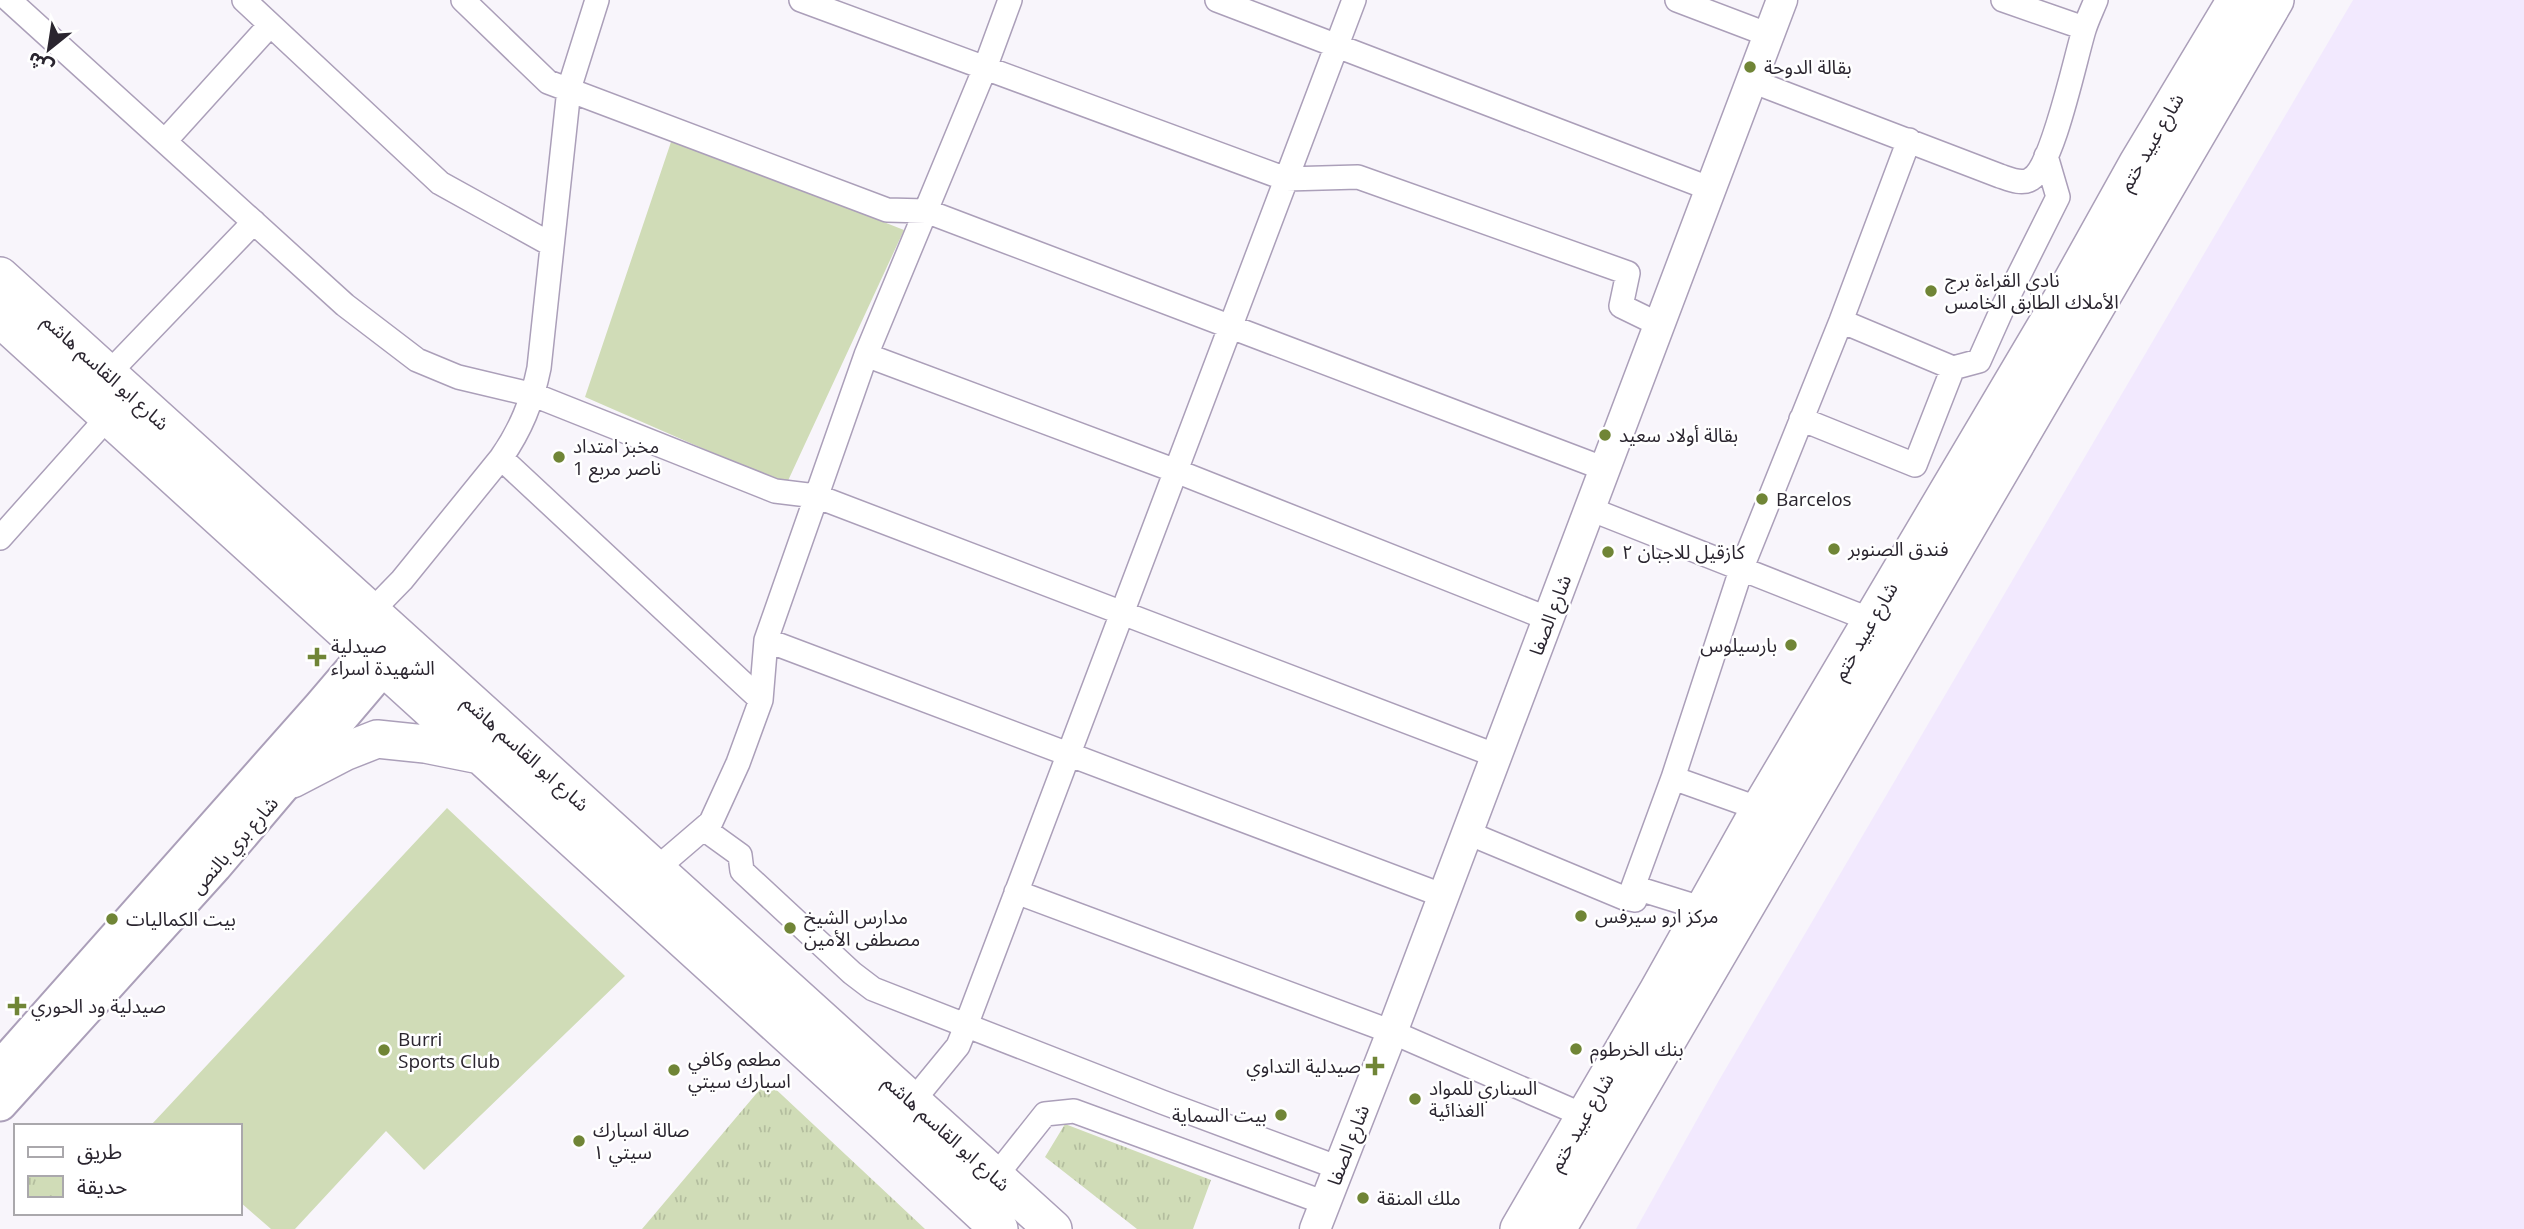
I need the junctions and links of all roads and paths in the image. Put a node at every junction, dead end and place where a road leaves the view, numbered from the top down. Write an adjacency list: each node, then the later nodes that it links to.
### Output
1 (9, 0): 23 (street)
2 (244, 0): 15 (street)
3 (463, 0): 21 (street)
4 (597, 0): 21 (street)
5 (801, 0): 19 (street)
6 (1010, 0): 19 (street)
7 (1217, 0): 18 (street)
8 (1354, 0): 18 (street)
9 (1677, 0): 17 (street)
10 (1782, 0): 17 (street, شارع الصفا)
11 (2003, 0): 16 (street)
12 (2096, 0): 16 (street)
13 (2236, 0): 50 (main road, شارع عبيد ختم)
14 (2275, 0): 79 (main road, شارع عبيد ختم)
15 (270, 25): 23 (street); 29 (street)
16 (2084, 28): 24 (street)
17 (1769, 35): 20 (street, شارع الصفا)
18 (1336, 47): 25 (street); 26 (street)
19 (985, 68): 25 (street); 27 (street)
20 (1752, 81): 22 (street); 26 (street, شارع الصفا)
21 (569, 89): 27 (street); 29 (street)
22 (1909, 140): 24 (street); 32 (street)
23 (165, 141): 28 (street)
24 (2046, 156): 36 (street)
25 (1286, 179): 33 (street); 34 (street)
26 (1711, 189): 34 (street, شارع الصفا)
27 (926, 211): 33 (street); 35 (street)
28 (254, 222): 37 (street); 38 (street)
29 (552, 245): 38 (street)
30 (0, 276): 37 (main road, شارع ابو القاسم هاشم)
31 (0, 318): 39 (main road, شارع ابو القاسم هاشم)
32 (1841, 321): 36 (street); 40 (street)
33 (1231, 325): 42 (street); 43 (street)
34 (1660, 325): 42 (street, شارع الصفا)
35 (866, 355): 43 (street); 44 (street)
36 (1953, 368): 40 (street)
37 (108, 374): 51 (main road, شارع ابو القاسم هاشم)
38 (534, 395): 41 (street); 44 (street)
39 (108, 417): 46 (street); 51 (main road, شارع ابو القاسم هاشم)
40 (1801, 419): 47 (street)
41 (501, 458): 51 (street); 53 (street)
42 (1605, 468): 45 (street, شارع الصفا)
43 (1176, 471): 48 (street); 49 (street)
44 (816, 496): 48 (street); 52 (street)
45 (1590, 509): 47 (street); 49 (street, شارع الصفا)
46 (0, 538)
47 (1741, 570): 50 (street); 57 (street)
48 (1121, 614): 55 (street); 56 (street)
49 (1549, 619): 56 (street, شارع الصفا)
50 (1871, 620): 59 (main road, شارع عبيد ختم)
51 (377, 639): 54 (main road, شارع ابو القاسم هاشم); 58 (main road, شارع بري بالنص); 62 (main road, شارع ابو القاسم هاشم); 69 (main road, شارع بري بالنص)
52 (766, 640): 53 (street); 55 (street)
53 (761, 700): 60 (street)
54 (481, 755): 58 (main road); 76 (main road, شارع ابو القاسم هاشم)
55 (1068, 755): 64 (street); 65 (street)
56 (1497, 755): 61 (street, شارع الصفا)
57 (1673, 778): 59 (street); 63 (street)
58 (292, 779): 71 (main road, شارع بري بالنص)
59 (1760, 809): 66 (main road, شارع عبيد ختم)
60 (704, 828): 62 (street); 67 (street)
61 (1468, 833): 63 (street); 65 (street, شارع الصفا)
62 (655, 870): 70 (main road, شارع ابو القاسم هاشم)
63 (1633, 887): 66 (street)
64 (1016, 892): 67 (street); 68 (street)
65 (1444, 896): 68 (street, شارع الصفا)
66 (1704, 909): 72 (main road, شارع عبيد ختم)
67 (966, 1026): 70 (street); 73 (street)
68 (1392, 1032): 72 (street); 73 (street, شارع الصفا)
69 (0, 1068)
70 (912, 1102): 74 (main road, شارع ابو القاسم هاشم)
71 (0, 1104)
72 (1585, 1116): 78 (main road, شارع عبيد ختم)
73 (1339, 1168): 75 (street, شارع الصفا)
74 (995, 1177): 75 (street); 77 (main road, شارع ابو القاسم هاشم)
75 (1320, 1216)
76 (999, 1229)
77 (1054, 1229)
78 (1519, 1229)
79 (1557, 1229)

